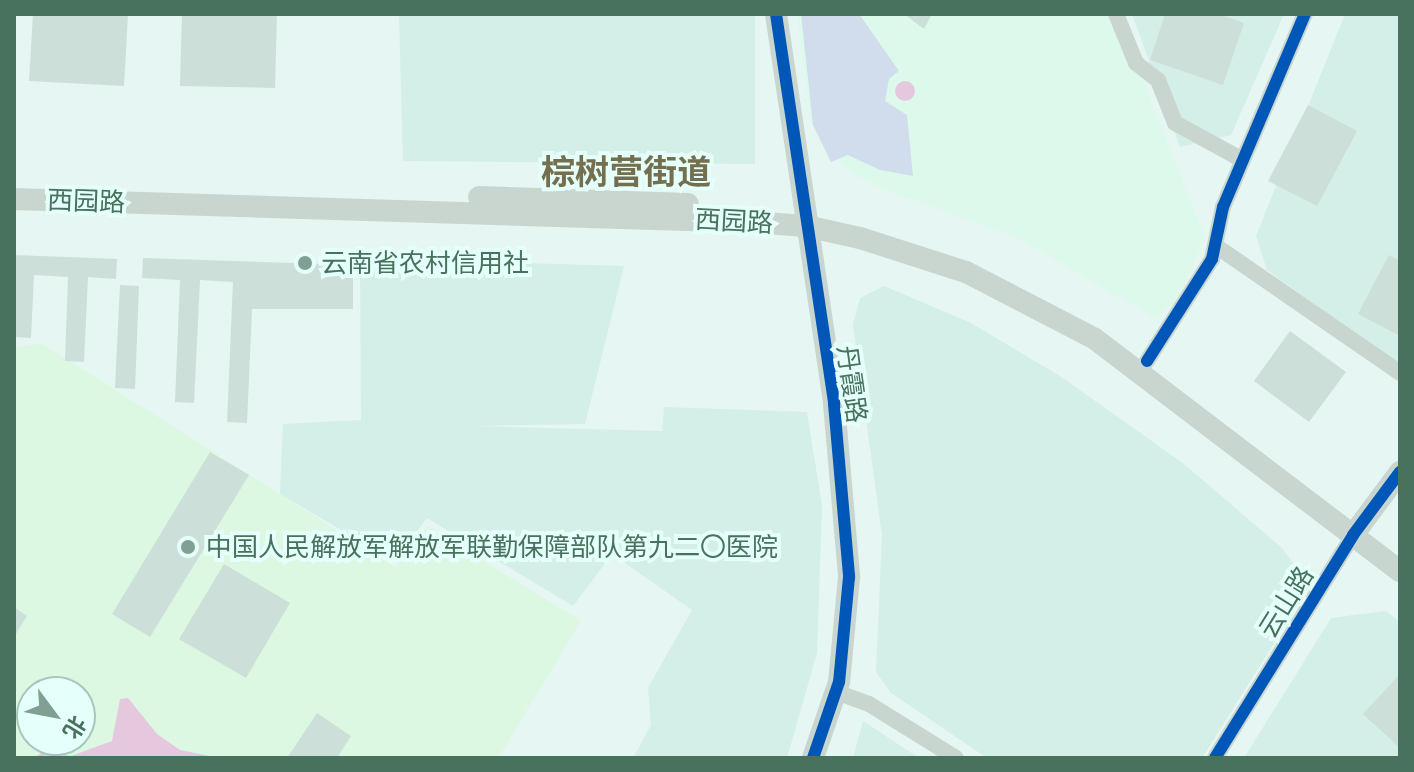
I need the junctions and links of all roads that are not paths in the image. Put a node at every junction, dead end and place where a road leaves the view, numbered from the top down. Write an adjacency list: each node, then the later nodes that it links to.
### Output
1 (776, 14): 7 (main road, 丹霞路)
2 (1116, 14): 4 (street)
3 (1305, 14): 4 (street)
4 (1243, 160): 8 (street)
5 (14, 185): 7 (main road, 西园路)
6 (14, 199): 7 (main road, 西园路)
7 (805, 218): 9 (main road, 西园路); 12 (main road, 西园路); 15 (main road, 丹霞路)
8 (1216, 246): 9 (street); 10 (street)
9 (1147, 361): 12 (main road, 西园路)
10 (1400, 373)
11 (1400, 472): 12 (main road, 云山路)
12 (1358, 530): 13 (main road, 西园路); 14 (main road, 西园路); 18 (street, 云山路)
13 (1400, 553)
14 (1400, 571)
15 (836, 692): 16 (main road, 丹霞路); 17 (street)
16 (813, 758)
17 (956, 758)
18 (1215, 758)

